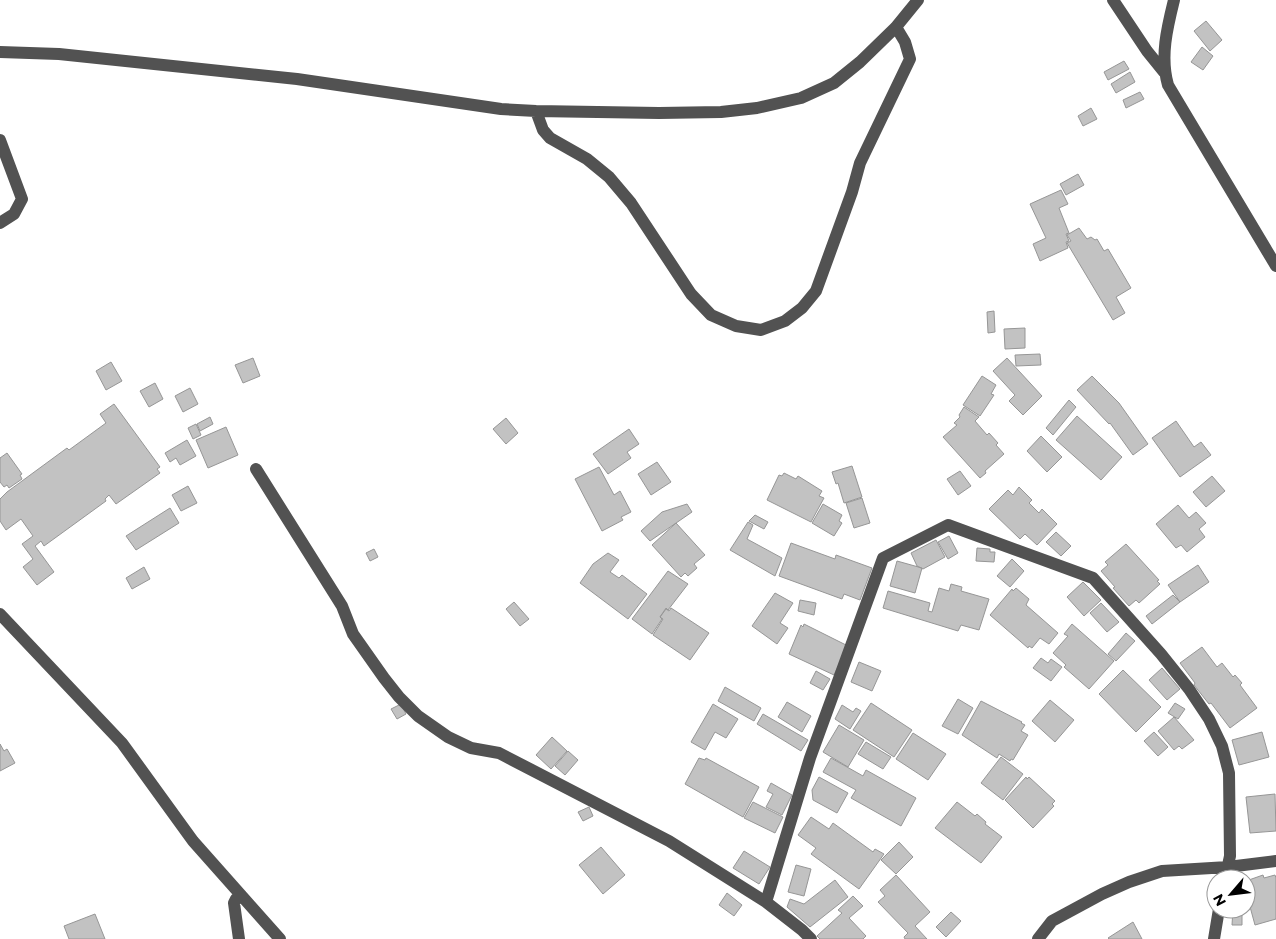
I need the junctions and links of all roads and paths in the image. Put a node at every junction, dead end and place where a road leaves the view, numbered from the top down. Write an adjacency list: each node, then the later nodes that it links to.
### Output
1 (918, 0): 4 (street)
2 (1113, 0): 6 (street)
3 (1174, 0): 6 (street)
4 (896, 27): 7 (street); 7 (street)
5 (0, 52): 7 (street)
6 (1164, 72): 10 (street)
7 (536, 111)
8 (0, 140): 9 (street)
9 (0, 223)
10 (1276, 266)
11 (256, 469): 18 (street)
12 (0, 614): 17 (street)
13 (1276, 862): 15 (street)
14 (1227, 869): 18 (street)
15 (1244, 869)
16 (1206, 872): 23 (street)
17 (241, 895): 20 (street); 21 (street)
18 (766, 902): 22 (street)
19 (1217, 919): 24 (street)
20 (238, 939)
21 (280, 939)
22 (811, 939)
23 (1038, 939)
24 (1214, 939)

